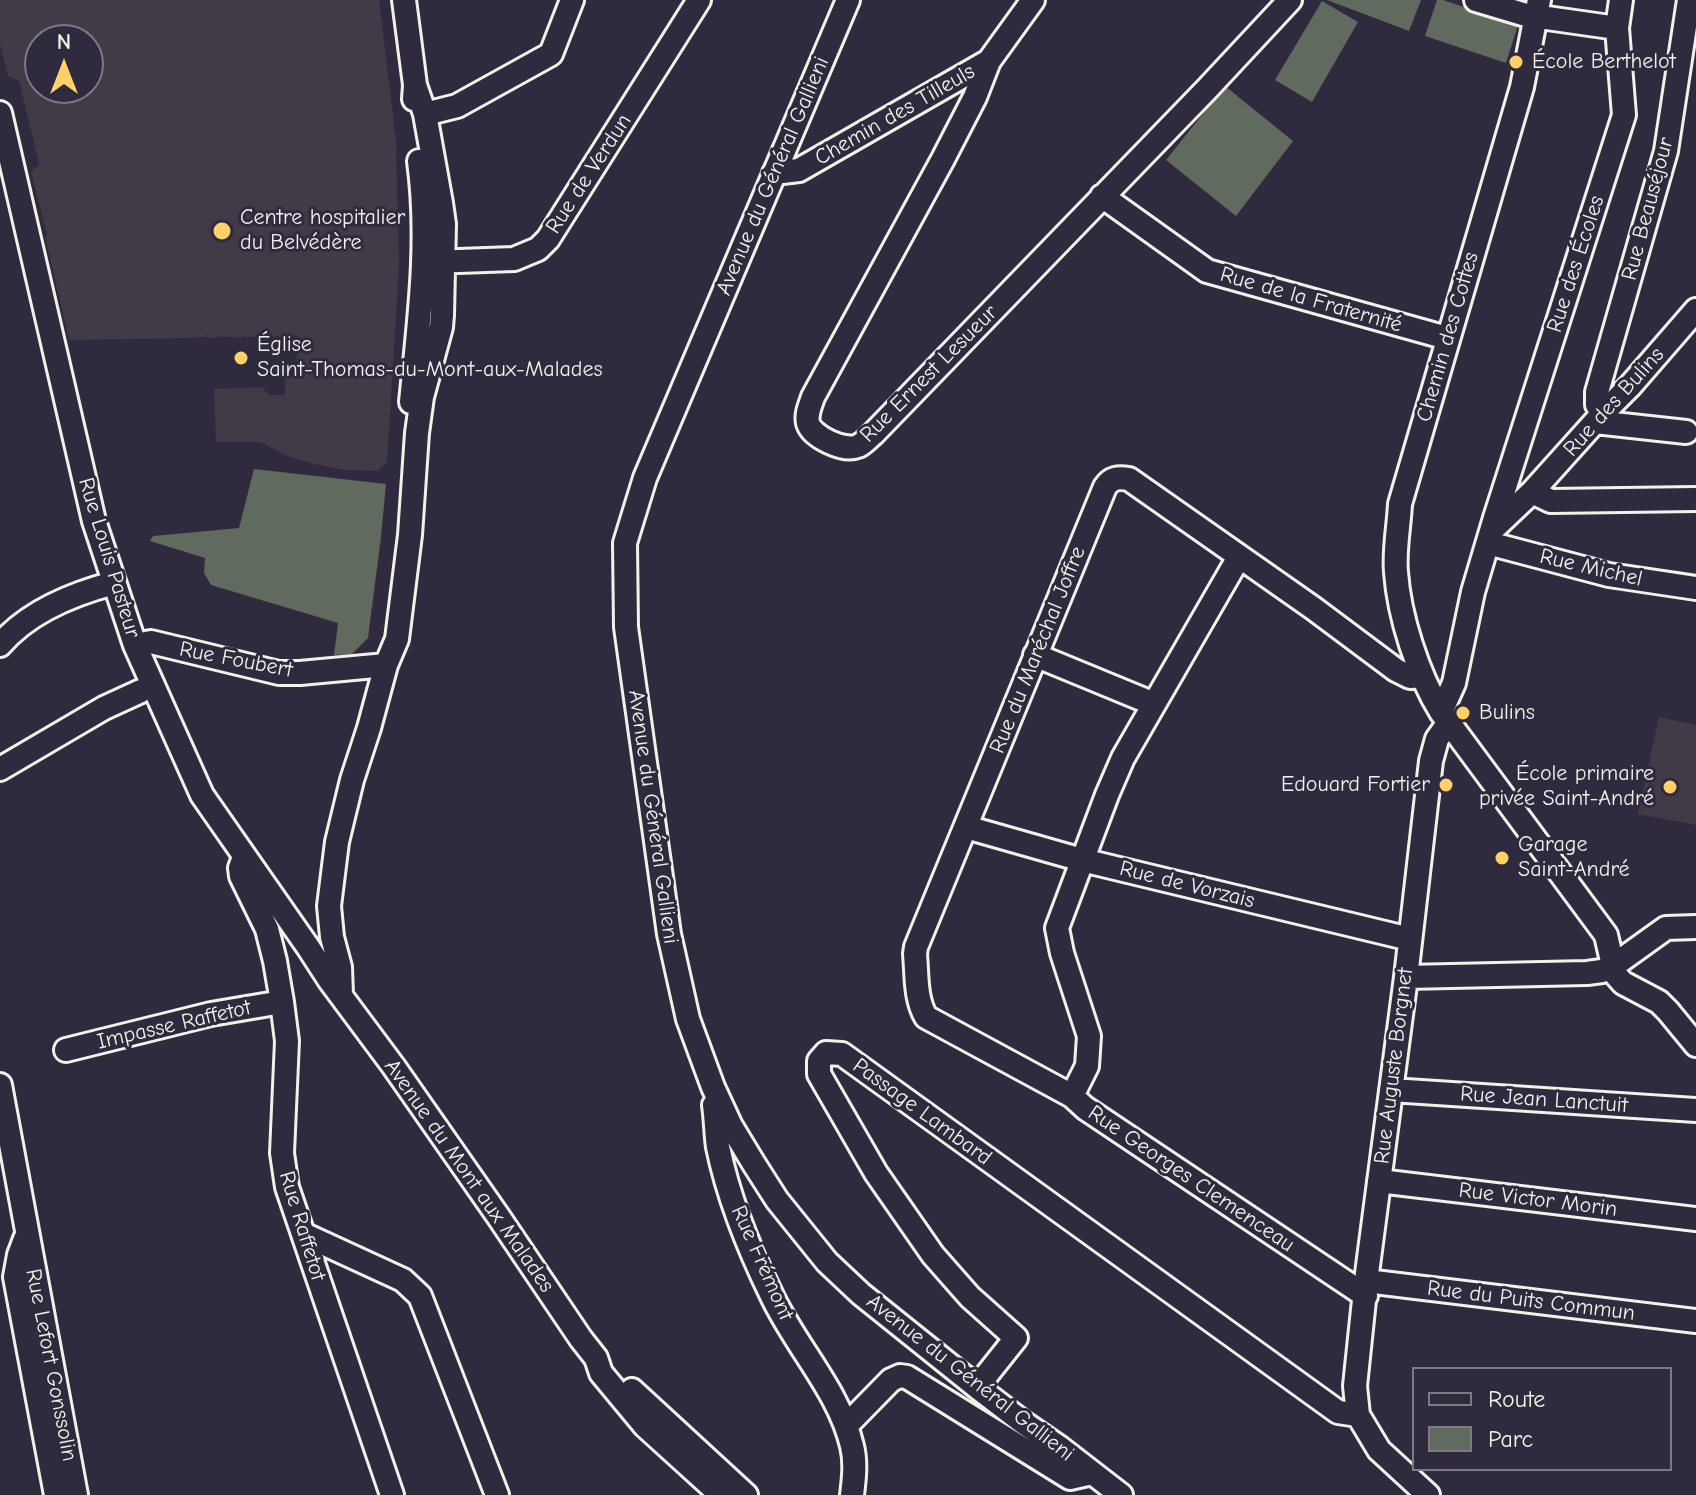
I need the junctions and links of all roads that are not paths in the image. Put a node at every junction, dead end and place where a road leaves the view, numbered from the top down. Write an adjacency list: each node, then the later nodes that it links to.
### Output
1 (404, 0): 13 (street)
2 (572, 0): 15 (street)
3 (699, 0): 18 (street, Rue de Verdun)
4 (848, 0): 16 (street, Avenue du Général Gallieni)
5 (1033, 0): 12 (street, Chemin des Tilleuls)
6 (1290, 0): 17 (street, Rue Ernest Lesueur)
7 (1476, 0): 10 (street)
8 (1621, 0): 11 (street, Rue des Écoles)
9 (1689, 0): 21 (street, Rue Beauséjour)
10 (1538, 8): 11 (street); 20 (street, Chemin des Cottes)
11 (1617, 28): 24 (street, Rue des Écoles)
12 (989, 61): 16 (street, Chemin des Tilleuls); 17 (street, Rue Ernest Lesueur)
13 (415, 85): 15 (street); 18 (street)
14 (0, 113): 28 (street, Rue Louis Pasteur)
15 (425, 114): 18 (street)
16 (774, 173): 54 (street, Avenue du Général Gallieni)
17 (1102, 196): 20 (street, Rue de la Fraternité)
18 (434, 262): 33 (street); 33 (street)
19 (1696, 310): 21 (street, Rue des Bulins)
20 (1447, 338): 34 (street, Chemin des Cottes)
21 (1599, 417): 22 (street); 23 (street, Rue des Bulins)
22 (1686, 432)
23 (1532, 492): 24 (street); 25 (street); 26 (street, Rue des Bulins)
24 (1502, 495): 26 (street, Rue des Bulins)
25 (1696, 499)
26 (1489, 537): 29 (street, Rue Michel); 37 (street, Rue des Bulins)
27 (1239, 557): 32 (street, Rue du Maréchal Joffre); 34 (street, Rue du Maréchal Joffre); 36 (street, Rue Georges Clemenceau)
28 (114, 583): 30 (street); 31 (street, Rue Louis Pasteur)
29 (1696, 588)
30 (0, 645)
31 (135, 645): 33 (street, Rue Foubert); 40 (street, Rue Louis Pasteur)
32 (1035, 655): 36 (street); 39 (street, Rue du Maréchal Joffre)
33 (386, 665): 42 (street)
34 (1422, 676): 37 (street, Chemin des Cottes)
35 (141, 691): 38 (street)
36 (1154, 704): 41 (street, Rue Georges Clemenceau)
37 (1445, 717): 45 (street, Rue Auguste Borgnet); 47 (street, Chemin des Cottes)
38 (0, 769)
39 (966, 827): 41 (street, Rue de Vorzais); 56 (street, Rue du Maréchal Joffre)
40 (244, 857): 43 (street, Rue Louis Pasteur); 50 (street, Rue Raffetot)
41 (1082, 860): 45 (street, Rue de Vorzais); 56 (street, Rue Georges Clemenceau)
42 (324, 910): 43 (street); 46 (street); 49 (street)
43 (289, 920): 46 (street, Rue Louis Pasteur)
44 (1696, 927): 47 (street)
45 (1410, 939): 48 (street, Rue Auguste Borgnet)
46 (317, 962): 49 (street, Avenue du Mont aux Malades)
47 (1613, 966): 48 (street); 51 (street)
48 (1406, 977): 55 (street, Rue Auguste Borgnet)
49 (341, 995): 64 (street, Avenue du Mont aux Malades)
50 (282, 1002): 52 (street, Impasse Raffetot); 61 (street, Rue Raffetot)
51 (1696, 1045)
52 (66, 1050)
53 (0, 1085): 60 (street, Rue Lefort Gonssolin)
54 (713, 1087): 65 (street, Avenue du Général Gallieni); 67 (street, Rue Frémont)
55 (1391, 1090): 57 (street, Rue Jean Lanctuit); 58 (street, Rue Auguste Borgnet)
56 (1072, 1096): 62 (street, Rue Georges Clemenceau)
57 (1696, 1110)
58 (1379, 1181): 59 (street, Rue Victor Morin); 62 (street, Rue Auguste Borgnet)
59 (1696, 1219)
60 (27, 1234): 69 (street, Rue Lefort Gonssolin); 70 (street, Rue Lefort Gonssolin)
61 (303, 1234): 71 (street, Rue Raffetot); 72 (street)
62 (1366, 1288): 63 (street, Rue du Puits Commun); 66 (street, Rue Auguste Borgnet)
63 (1696, 1321)
64 (596, 1358): 73 (street, Avenue du Mont aux Malades); 74 (street, Avenue du Mont aux Malades)
65 (977, 1387): 66 (street, Passage Lambard); 68 (street, Avenue du Général Gallieni)
66 (1358, 1415): 77 (street)
67 (846, 1426): 68 (street); 75 (street, Rue Frémont)
68 (1092, 1473): 76 (street, Avenue du Général Gallieni)
69 (56, 1495)
70 (76, 1495)
71 (392, 1495)
72 (497, 1495)
73 (721, 1495)
74 (746, 1495)
75 (852, 1495)
76 (1121, 1495)
77 (1428, 1495)

